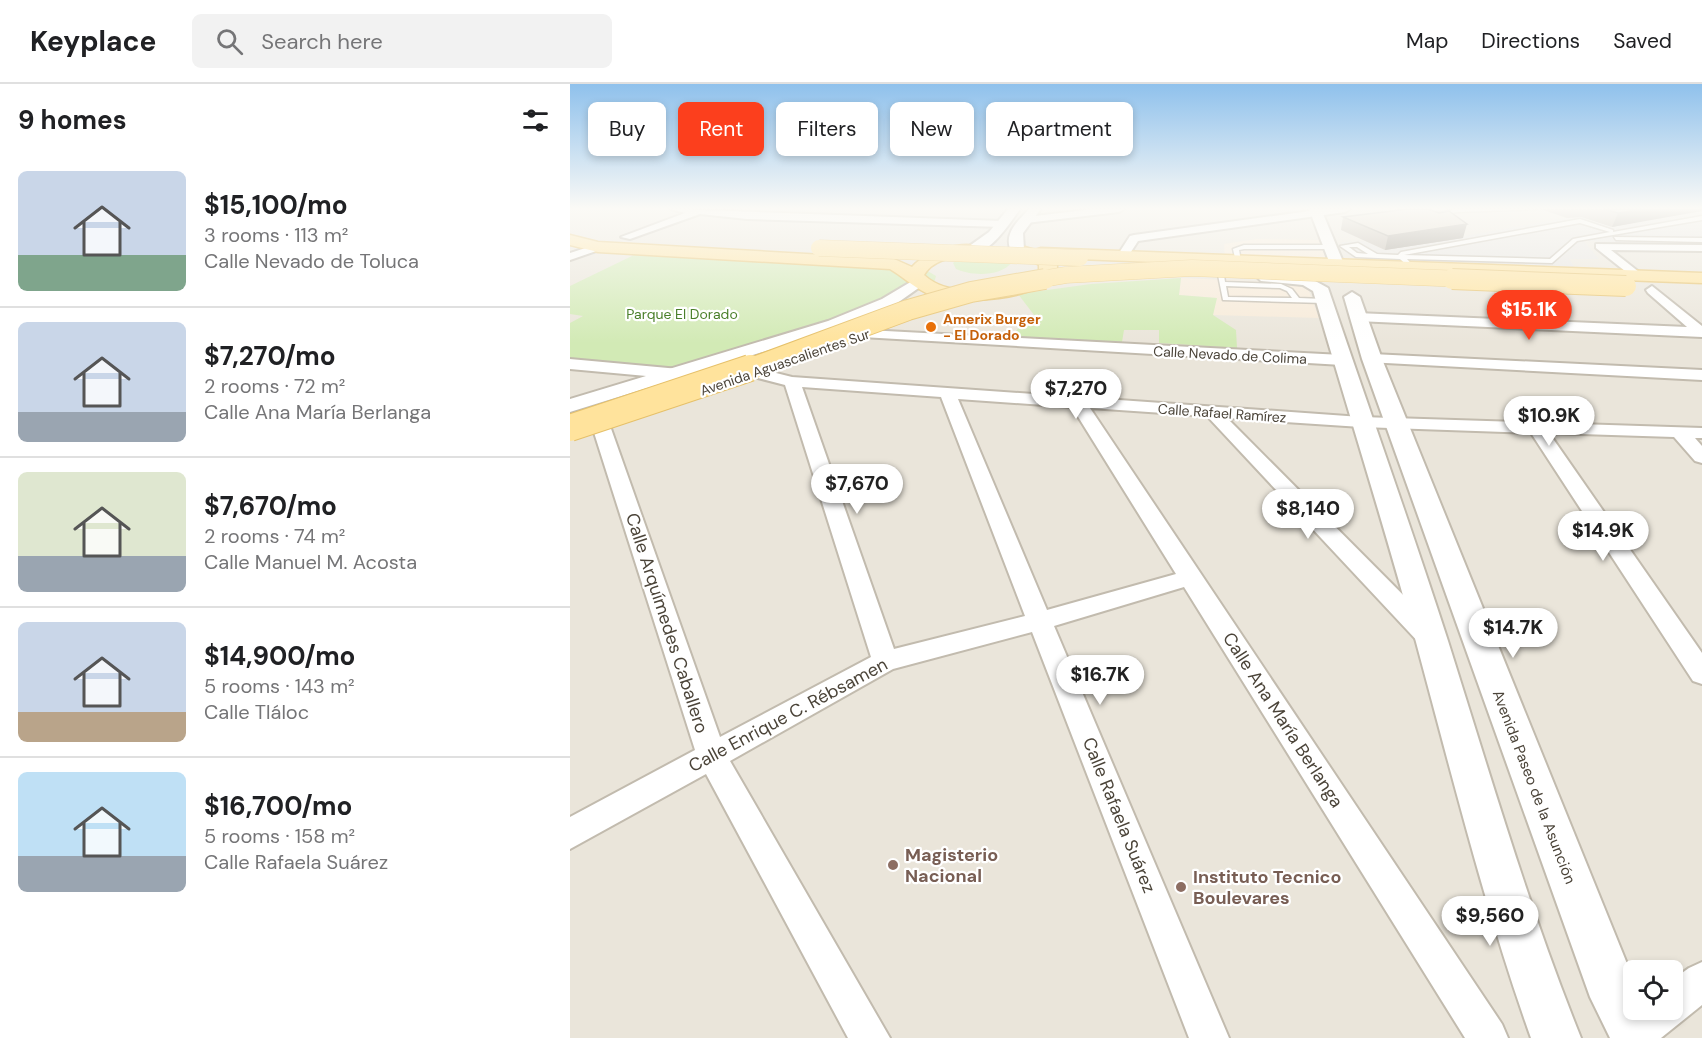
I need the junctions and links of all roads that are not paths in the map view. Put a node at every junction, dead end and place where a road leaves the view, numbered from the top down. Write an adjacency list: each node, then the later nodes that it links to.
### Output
1 (714, 254): 20 (main road, Avenida Aguascalientes Sur)
2 (957, 254): 20 (main road, Avenida Aguascalientes Sur)
3 (963, 254): 14 (main road, bridge)
4 (1034, 254): 22 (main road, Avenida Aguascalientes Sur)
5 (1097, 254): 12 (main road, Avenida Aguascalientes Sur)
6 (1294, 254): 12 (main road, Avenida Aguascalientes Sur)
7 (1300, 254): 16 (main road, Avenida Aguascalientes Sur)
8 (1332, 254): 16 (street)
9 (1404, 254): 15 (lane)
10 (1560, 254): 15 (lane)
11 (1609, 254): 17 (street)
12 (1123, 256): 18 (main road)
13 (1376, 256): 15 (lane)
14 (1184, 262): 21 (main road, Avenida Aguascalientes Sur); 37 (main road, Avenida Aguascalientes Sur, bridge)
15 (1406, 262): 16 (main road, Avenida Aguascalientes Sur); 17 (main road, Avenida Aguascalientes Sur)
16 (1337, 264)
17 (1635, 275): 21 (main road, Avenida Aguascalientes Sur)
18 (1111, 277): 19 (main road); 22 (main road)
19 (1223, 278): 25 (main road); 25 (lane); 25 (street); 25 (lane)
20 (917, 279): 24 (main road, Avenida Aguascalientes Sur); 30 (street, Avenida Aguascalientes Sur)
21 (1700, 285): 23 (main road); 42 (main road, Avenida Aguascalientes Sur, bridge)
22 (1023, 287): 24 (main road, Avenida Aguascalientes Sur)
23 (1652, 290): 25 (main road); 26 (street)
24 (1000, 292): 27 (street, Avenida Aguascalientes Sur)
25 (1338, 299): 26 (street); 28 (street, Avenida Paseo de la Asunción)
26 (1702, 332)
27 (867, 334): 28 (street, Calle Nevado de Colima); 31 (street, Avenida Aguascalientes Sur)
28 (1357, 360): 32 (street, Calle Nevado de Colima); 39 (street, Avenida Paseo de la Asunción); 41 (street, Avenida Paseo de la Asunción)
29 (570, 364): 30 (street)
30 (679, 374): 36 (street, Avenida Aguascalientes Sur)
31 (760, 374): 33 (street, Calle Rafael Ramírez); 40 (street, Avenida Aguascalientes Sur)
32 (1702, 375)
33 (792, 382): 34 (street, Calle Rafael Ramírez); 51 (street)
34 (947, 393): 35 (street, Calle Rafael Ramírez); 49 (street, Calle Rafaela Suárez)
35 (1078, 403): 38 (street, Calle Rafael Ramírez); 48 (street, Calle Ana María Berlanga)
36 (570, 406)
37 (570, 411)
38 (1213, 413): 39 (street, Calle Rafael Ramírez); 50 (street)
39 (1361, 422): 41 (street, Calle Rafael Ramírez); 50 (street, Avenida Paseo de la Asunción)
40 (600, 423): 44 (street, Avenida Aguascalientes Sur); 53 (street, Calle Arquímedes Caballero)
41 (1397, 424): 43 (street, Calle Rafael Ramírez); 58 (street, Avenida Paseo de la Asunción)
42 (570, 428)
43 (1537, 429): 45 (street, Calle Rafael Ramírez); 52 (street)
44 (570, 432)
45 (1679, 432): 46 (street, Calle Rafael Ramírez); 47 (street)
46 (1702, 433)
47 (1702, 457)
48 (1191, 577): 49 (street, Calle Enrique C. Rébsamen); 61 (street, Calle Ana María Berlanga)
49 (1041, 621): 51 (street, Calle Enrique C. Rébsamen); 60 (street, Calle Rafaela Suárez)
50 (1431, 639): 62 (street, Avenida Paseo de la Asunción)
51 (885, 661): 53 (street, Calle Enrique C. Rébsamen)
52 (1702, 674)
53 (712, 757): 54 (street, Calle Enrique C. Rébsamen); 59 (street, Calle Arquímedes Caballero)
54 (570, 834)
55 (1702, 981): 56 (street)
56 (1683, 996)
57 (1654, 1020): 58 (street)
58 (1635, 1036)
59 (870, 1038)
60 (1209, 1038)
61 (1488, 1038)
62 (1556, 1038)

